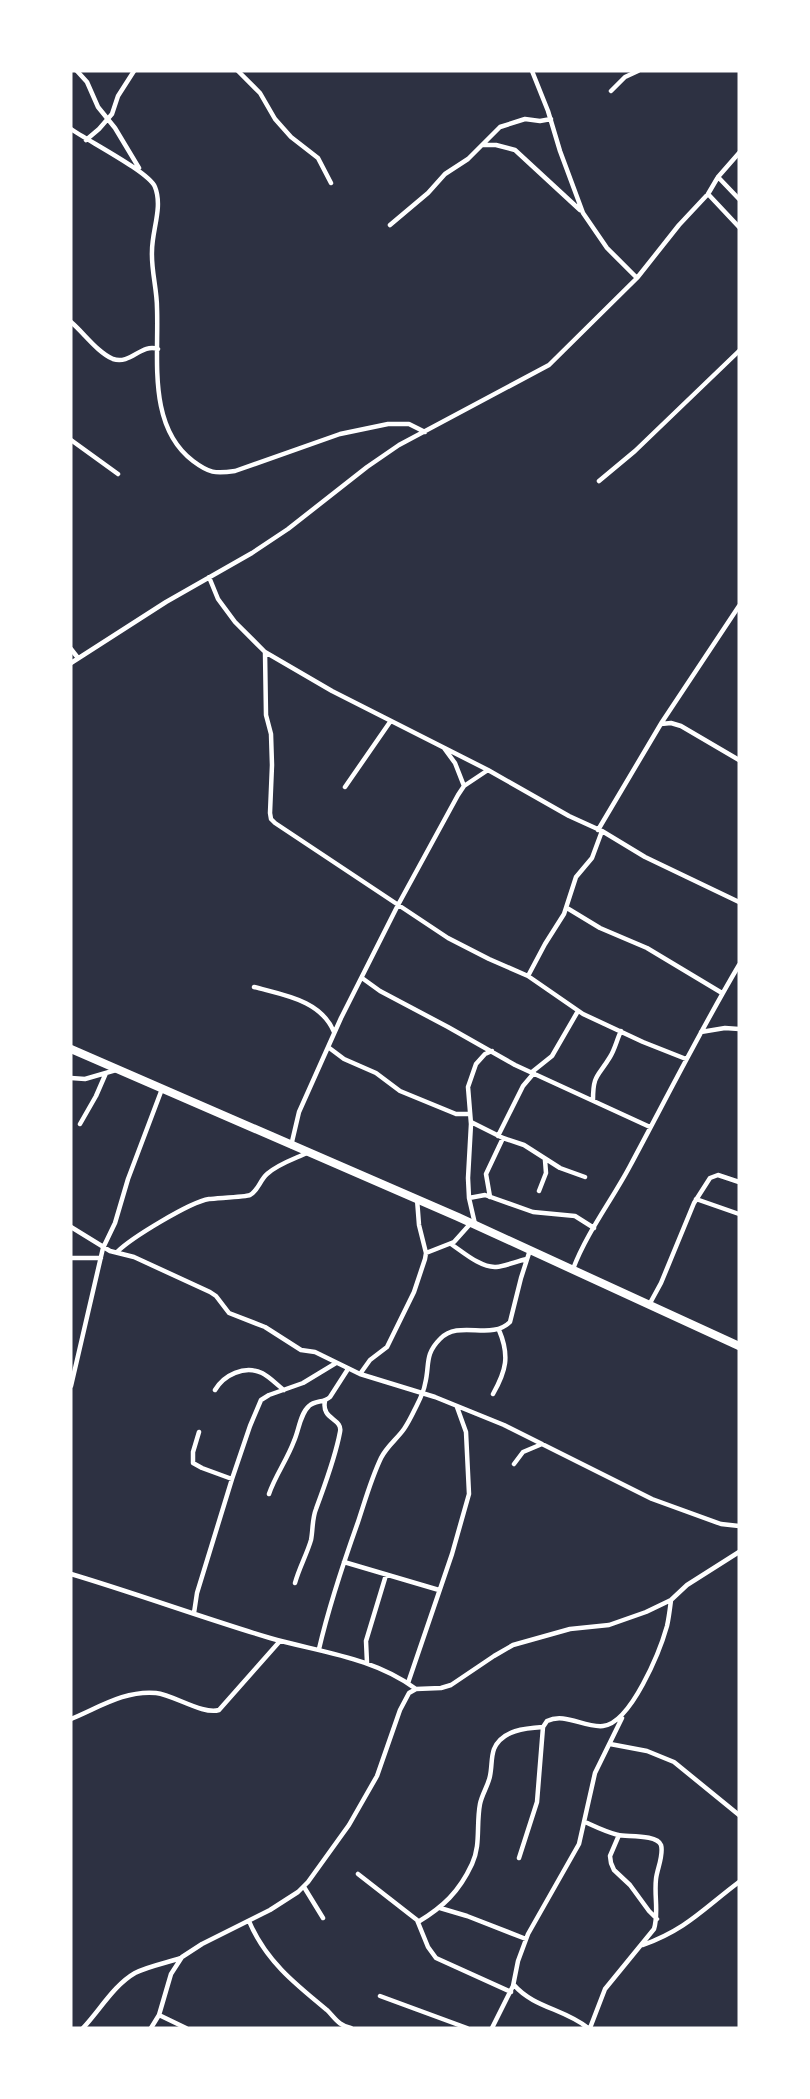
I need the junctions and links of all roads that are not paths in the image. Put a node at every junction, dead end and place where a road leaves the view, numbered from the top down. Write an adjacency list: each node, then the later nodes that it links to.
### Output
1 (76, 71): 7 (street)
2 (134, 71): 7 (street)
3 (238, 71): 15 (street)
4 (532, 71): 8 (street)
5 (638, 71): 6 (street)
6 (611, 91)
7 (108, 119): 10 (street); 13 (street)
8 (551, 119): 11 (street); 18 (street)
9 (71, 129): 10 (street)
10 (86, 140): 13 (street)
11 (483, 145): 18 (street); 19 (street)
12 (739, 153): 14 (street)
13 (140, 170): 23 (street)
14 (718, 177): 16 (street); 17 (street)
15 (331, 183)
16 (708, 194): 20 (street); 21 (street)
17 (739, 199)
18 (583, 213): 21 (street)
19 (390, 225)
20 (739, 227)
21 (637, 278): 25 (street)
22 (71, 322): 23 (street)
23 (158, 350): 25 (street)
24 (739, 351): 28 (street)
25 (425, 432): 29 (street)
26 (71, 440): 27 (street)
27 (118, 474)
28 (599, 481)
29 (209, 577): 32 (street); 33 (street)
30 (739, 606): 36 (street)
31 (71, 649): 33 (street)
32 (265, 652): 35 (street); 44 (street)
33 (78, 658): 34 (street)
34 (71, 663)
35 (390, 722): 37 (street); 41 (street)
36 (661, 724): 38 (street); 42 (street)
37 (443, 747): 39 (street); 40 (street)
38 (739, 760)
39 (488, 770): 40 (street); 42 (street)
40 (464, 786): 44 (street)
41 (345, 787)
42 (600, 830): 43 (street); 45 (street)
43 (739, 902)
44 (398, 904): 47 (street); 48 (street)
45 (567, 908): 47 (street); 50 (street)
46 (739, 965): 50 (street)
47 (528, 976): 51 (street)
48 (362, 978): 54 (street); 58 (street)
49 (254, 987): 54 (street)
50 (722, 993): 55 (street)
51 (578, 1011): 53 (street); 62 (street)
52 (739, 1029): 55 (street)
53 (621, 1031): 59 (street); 65 (street)
54 (334, 1032): 56 (street)
55 (701, 1032): 59 (street)
56 (328, 1047): 66 (street); 71 (street)
57 (71, 1049): 60 (highway)
58 (492, 1051): 62 (street); 66 (street)
59 (686, 1059): 69 (street)
60 (118, 1070): 61 (street); 64 (highway)
61 (106, 1073): 63 (street); 68 (street)
62 (533, 1073): 65 (street); 70 (street)
63 (71, 1078)
64 (162, 1089): 71 (highway); 86 (street)
65 (592, 1100): 69 (street)
66 (470, 1114): 67 (street)
67 (471, 1122): 70 (street); 78 (street)
68 (80, 1124)
69 (650, 1127): 84 (street)
70 (500, 1137): 73 (street); 77 (street)
71 (291, 1146): 72 (highway)
72 (307, 1153): 79 (highway); 88 (street)
73 (545, 1160): 74 (street); 76 (street)
74 (585, 1177)
75 (739, 1182): 80 (street)
76 (539, 1191)
77 (490, 1197): 78 (street); 84 (street)
78 (469, 1198): 82 (street)
79 (417, 1199): 82 (highway); 89 (street)
80 (696, 1199): 81 (street); 94 (street)
81 (739, 1214)
82 (473, 1224): 85 (street); 87 (highway)
83 (71, 1227): 86 (street)
84 (594, 1228): 93 (street)
85 (451, 1244): 89 (street); 92 (street)
86 (103, 1248): 88 (street); 91 (street)
87 (530, 1250): 92 (street); 93 (highway)
88 (117, 1252): 97 (street)
89 (426, 1253): 99 (street)
90 (71, 1258): 91 (street)
91 (101, 1258): 100 (street)
92 (527, 1259): 95 (street)
93 (573, 1268): 94 (highway)
94 (649, 1305): 96 (highway)
95 (499, 1330): 103 (street); 104 (street)
96 (739, 1346)
97 (336, 1364): 98 (street); 102 (street)
98 (348, 1369): 99 (street); 105 (street)
99 (360, 1374): 103 (street)
100 (71, 1386)
101 (215, 1390): 102 (street)
102 (284, 1390): 110 (street)
103 (422, 1393): 106 (street); 114 (street)
104 (493, 1394)
105 (326, 1401): 111 (street); 117 (street)
106 (457, 1407): 108 (street); 118 (street)
107 (199, 1432): 110 (street)
108 (542, 1444): 109 (street); 112 (street)
109 (514, 1464)
110 (232, 1479): 120 (street)
111 (269, 1494)
112 (739, 1526)
113 (739, 1552): 119 (street)
114 (344, 1562): 116 (street); 122 (street)
115 (71, 1574): 120 (street)
116 (386, 1575): 118 (street); 123 (street)
117 (295, 1583)
118 (438, 1590): 124 (street)
119 (671, 1600): 125 (street); 126 (street)
120 (194, 1613): 121 (street)
121 (280, 1641): 122 (street); 127 (street)
122 (319, 1649): 123 (street)
123 (367, 1663): 124 (street)
124 (408, 1683): 125 (street)
125 (416, 1689): 136 (street)
126 (624, 1714): 128 (street); 129 (street)
127 (71, 1719)
128 (543, 1727): 133 (street); 137 (street)
129 (610, 1744): 130 (street); 131 (street)
130 (739, 1815)
131 (585, 1822): 132 (street); 142 (street)
132 (619, 1835): 139 (street); 139 (street)
133 (518, 1858)
134 (358, 1874): 141 (street)
135 (739, 1882): 143 (street)
136 (304, 1887): 138 (street); 140 (street)
137 (440, 1908): 141 (street); 142 (street)
138 (323, 1918)
139 (657, 1919): 143 (street)
140 (249, 1921): 144 (street); 152 (street)
141 (418, 1922): 146 (street)
142 (526, 1939): 145 (street)
143 (642, 1945): 155 (street)
144 (182, 1957): 148 (street); 149 (street)
145 (514, 1985): 146 (street); 155 (street)
146 (510, 1992): 154 (street)
147 (380, 1996): 153 (street)
148 (159, 2015): 150 (street); 151 (street)
149 (83, 2028)
150 (151, 2028)
151 (186, 2028)
152 (351, 2028)
153 (467, 2028)
154 (492, 2028)
155 (589, 2028)

